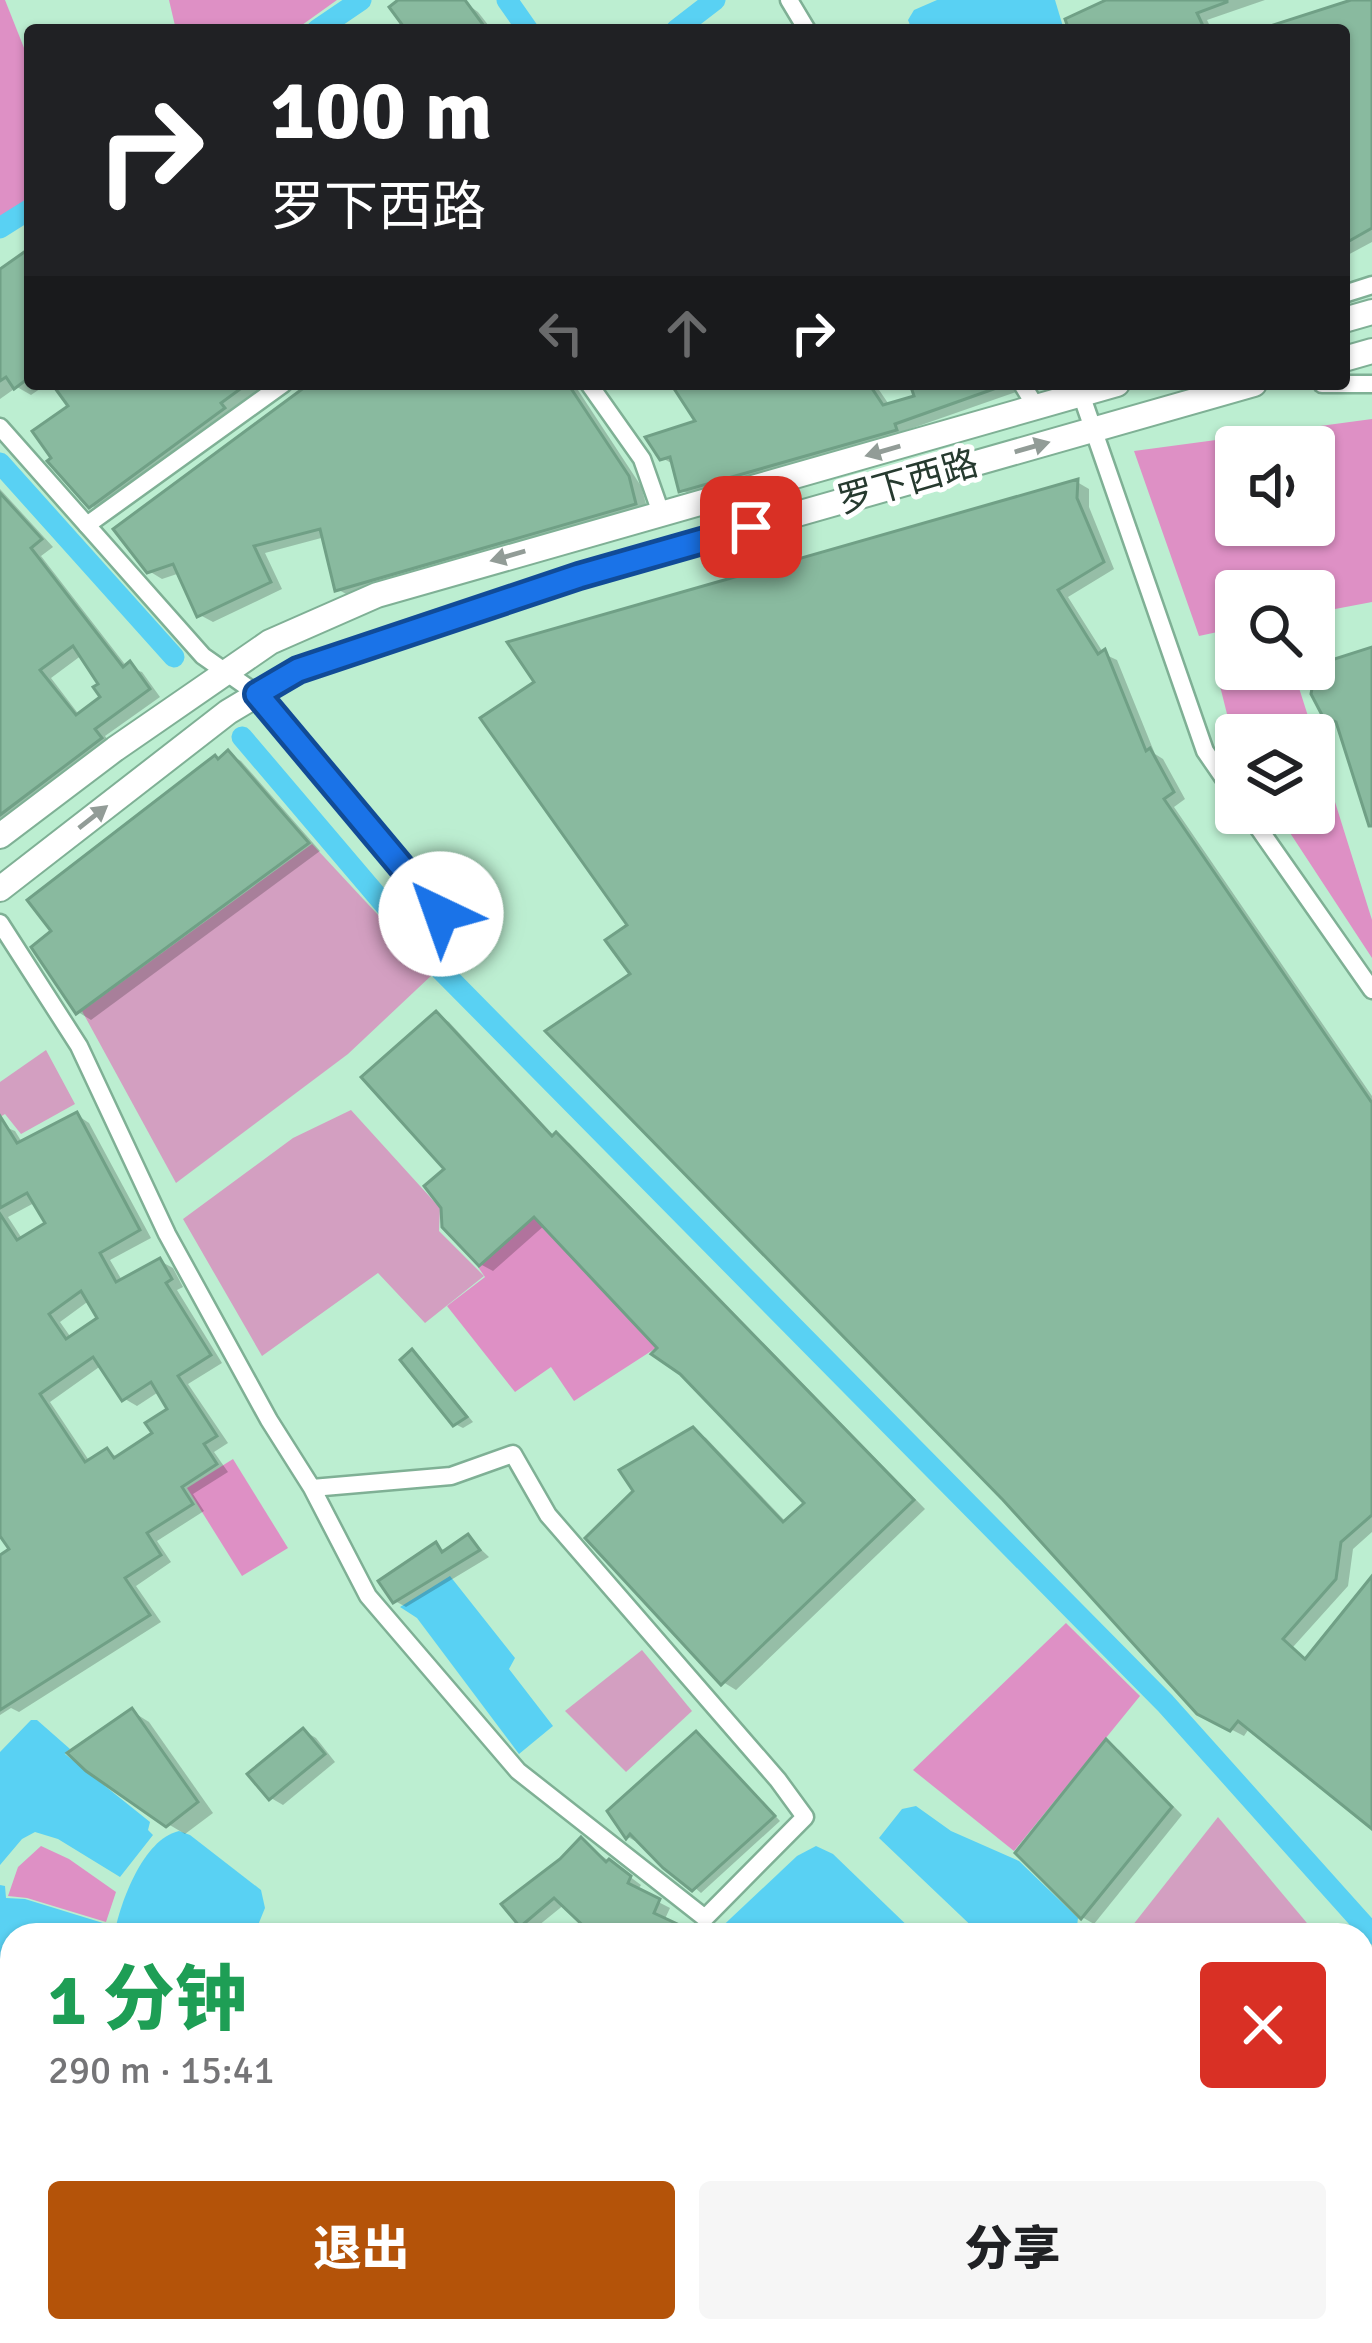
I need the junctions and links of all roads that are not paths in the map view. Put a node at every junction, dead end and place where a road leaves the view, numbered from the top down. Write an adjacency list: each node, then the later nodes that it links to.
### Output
1 (275, 390): 11 (street)
2 (593, 390): 10 (street)
3 (1026, 390): 7 (street)
4 (1095, 390): 6 (main road, 罗下西路)
5 (1233, 390): 9 (main road, 罗下西路)
6 (1081, 394): 7 (main road, 罗下西路); 9 (street)
7 (1036, 407): 10 (main road, 罗下西路, one-way to 10)
8 (0, 427): 11 (street)
9 (1093, 430): 13 (main road, 罗下西路, one-way to 9); 14 (street)
10 (661, 513): 12 (main road, 罗下西路, one-way to 12)
11 (87, 525): 12 (street)
12 (229, 670): 13 (street); 16 (main road, 罗下西路)
13 (257, 694): 17 (main road, 罗下西路, one-way to 13); 18 (street)
14 (1215, 766)
15 (1263, 834): 20 (street)
16 (0, 836)
17 (0, 889)
18 (441, 914)
19 (0, 923): 21 (street)
20 (1372, 990)
21 (313, 1488): 21 (street)

